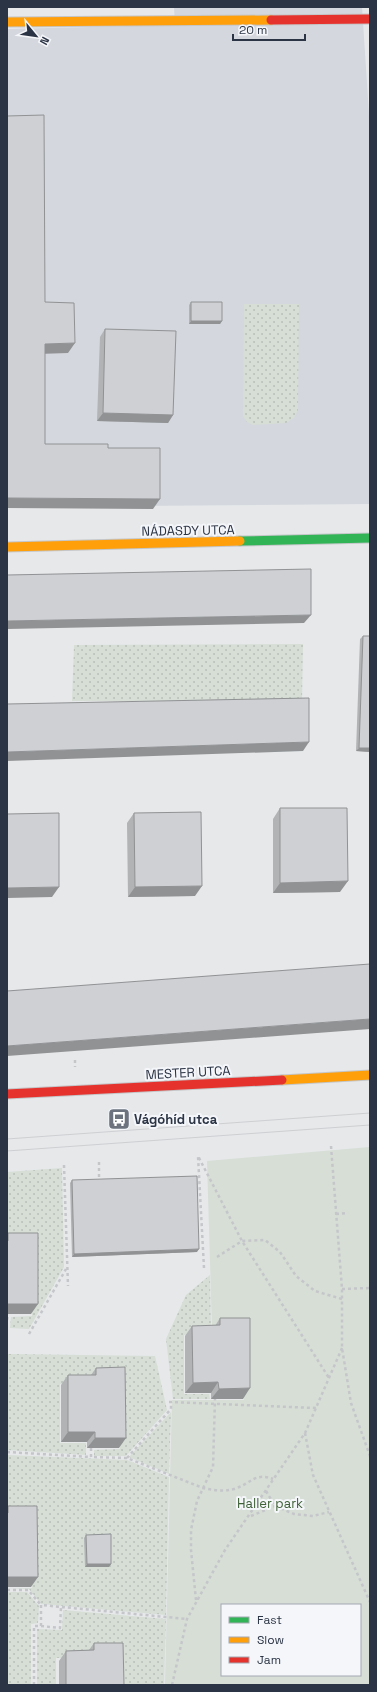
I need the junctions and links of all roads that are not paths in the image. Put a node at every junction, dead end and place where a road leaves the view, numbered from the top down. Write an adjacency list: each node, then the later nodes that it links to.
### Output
1 (370, 20): 2 (street)
2 (7, 22)
3 (370, 538): 4 (street, NÁDASDY UTCA)
4 (7, 547)
5 (370, 1075): 6 (street, MESTER UTCA)
6 (7, 1094)

